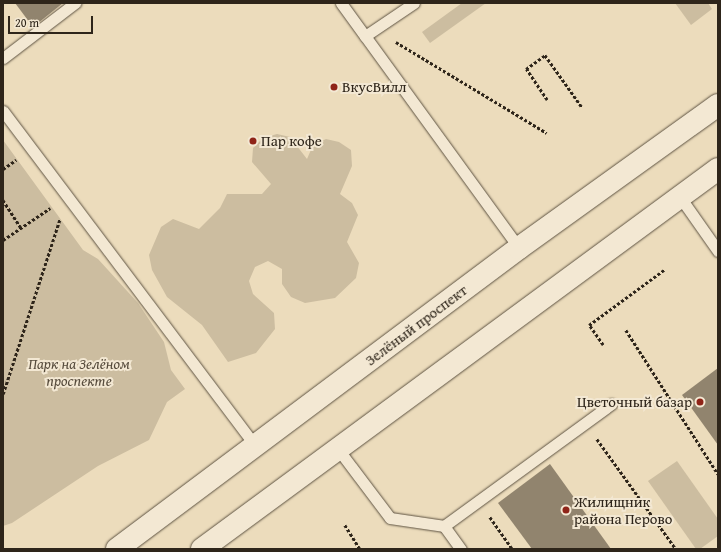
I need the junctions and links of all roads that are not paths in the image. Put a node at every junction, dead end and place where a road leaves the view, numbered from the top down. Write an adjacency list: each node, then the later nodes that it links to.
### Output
1 (75, 3): 5 (lane)
2 (341, 3): 4 (lane)
3 (414, 3): 4 (lane)
4 (365, 36): 10 (lane)
5 (3, 58)
6 (718, 105): 10 (main road, Зелёный проспект)
7 (3, 111): 13 (lane)
8 (718, 169): 9 (main road)
9 (680, 197): 11 (lane); 14 (main road)
10 (519, 248): 13 (main road, Зелёный проспект)
11 (718, 251)
12 (611, 404): 15 (lane)
13 (254, 445): 16 (main road, Зелёный проспект)
14 (338, 449): 15 (lane); 17 (main road)
15 (444, 526): 18 (lane)
16 (117, 549)
17 (202, 549)
18 (461, 549)

